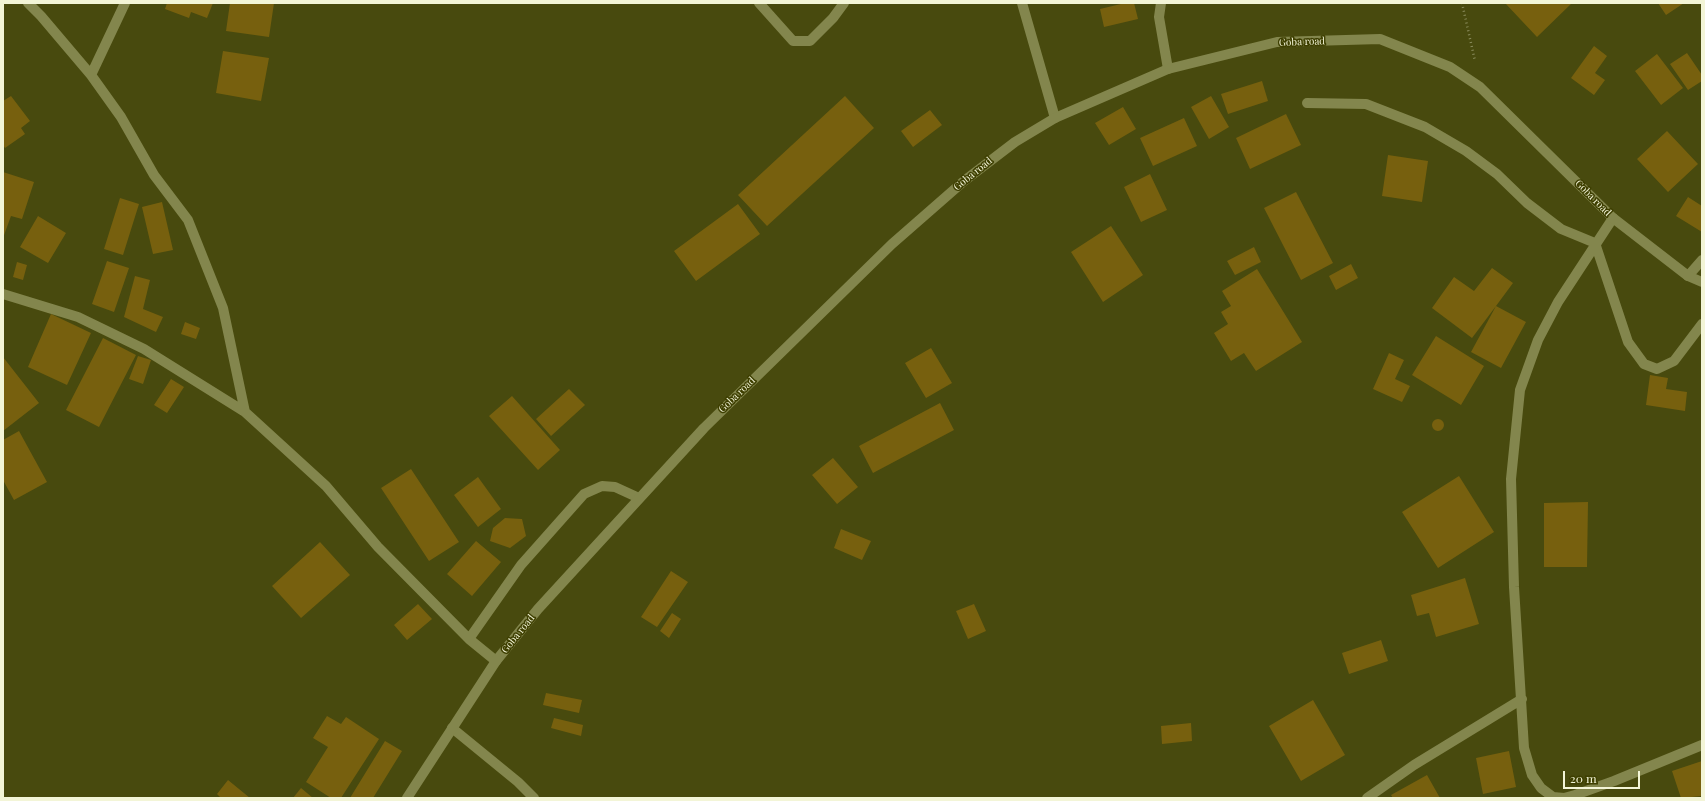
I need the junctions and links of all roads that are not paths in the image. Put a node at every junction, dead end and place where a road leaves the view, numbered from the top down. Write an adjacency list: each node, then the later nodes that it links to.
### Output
1 (28, 3): 8 (street)
2 (125, 3): 8 (street)
3 (759, 3): 4 (street)
4 (844, 3)
5 (1022, 3): 10 (street)
6 (1161, 3): 7 (street)
7 (1168, 69): 10 (street, Goba road); 11 (street, Goba road)
8 (91, 75): 18 (street)
9 (1307, 103): 12 (street)
10 (1055, 118): 19 (street, Goba road)
11 (1613, 218): 12 (street); 14 (street, Goba road)
12 (1595, 243): 17 (street); 22 (street)
13 (1702, 260): 14 (street)
14 (1688, 276): 15 (street, Goba road)
15 (1702, 282)
16 (3, 294): 18 (street)
17 (1702, 324)
18 (245, 412): 20 (street)
19 (639, 498): 20 (street); 21 (street, Goba road)
20 (469, 638): 21 (street)
21 (496, 661): 23 (street, Goba road)
22 (1522, 699): 24 (street); 27 (street)
23 (452, 728): 25 (street, Goba road); 26 (street)
24 (1702, 745)
25 (407, 798)
26 (534, 798)
27 (1367, 798)

